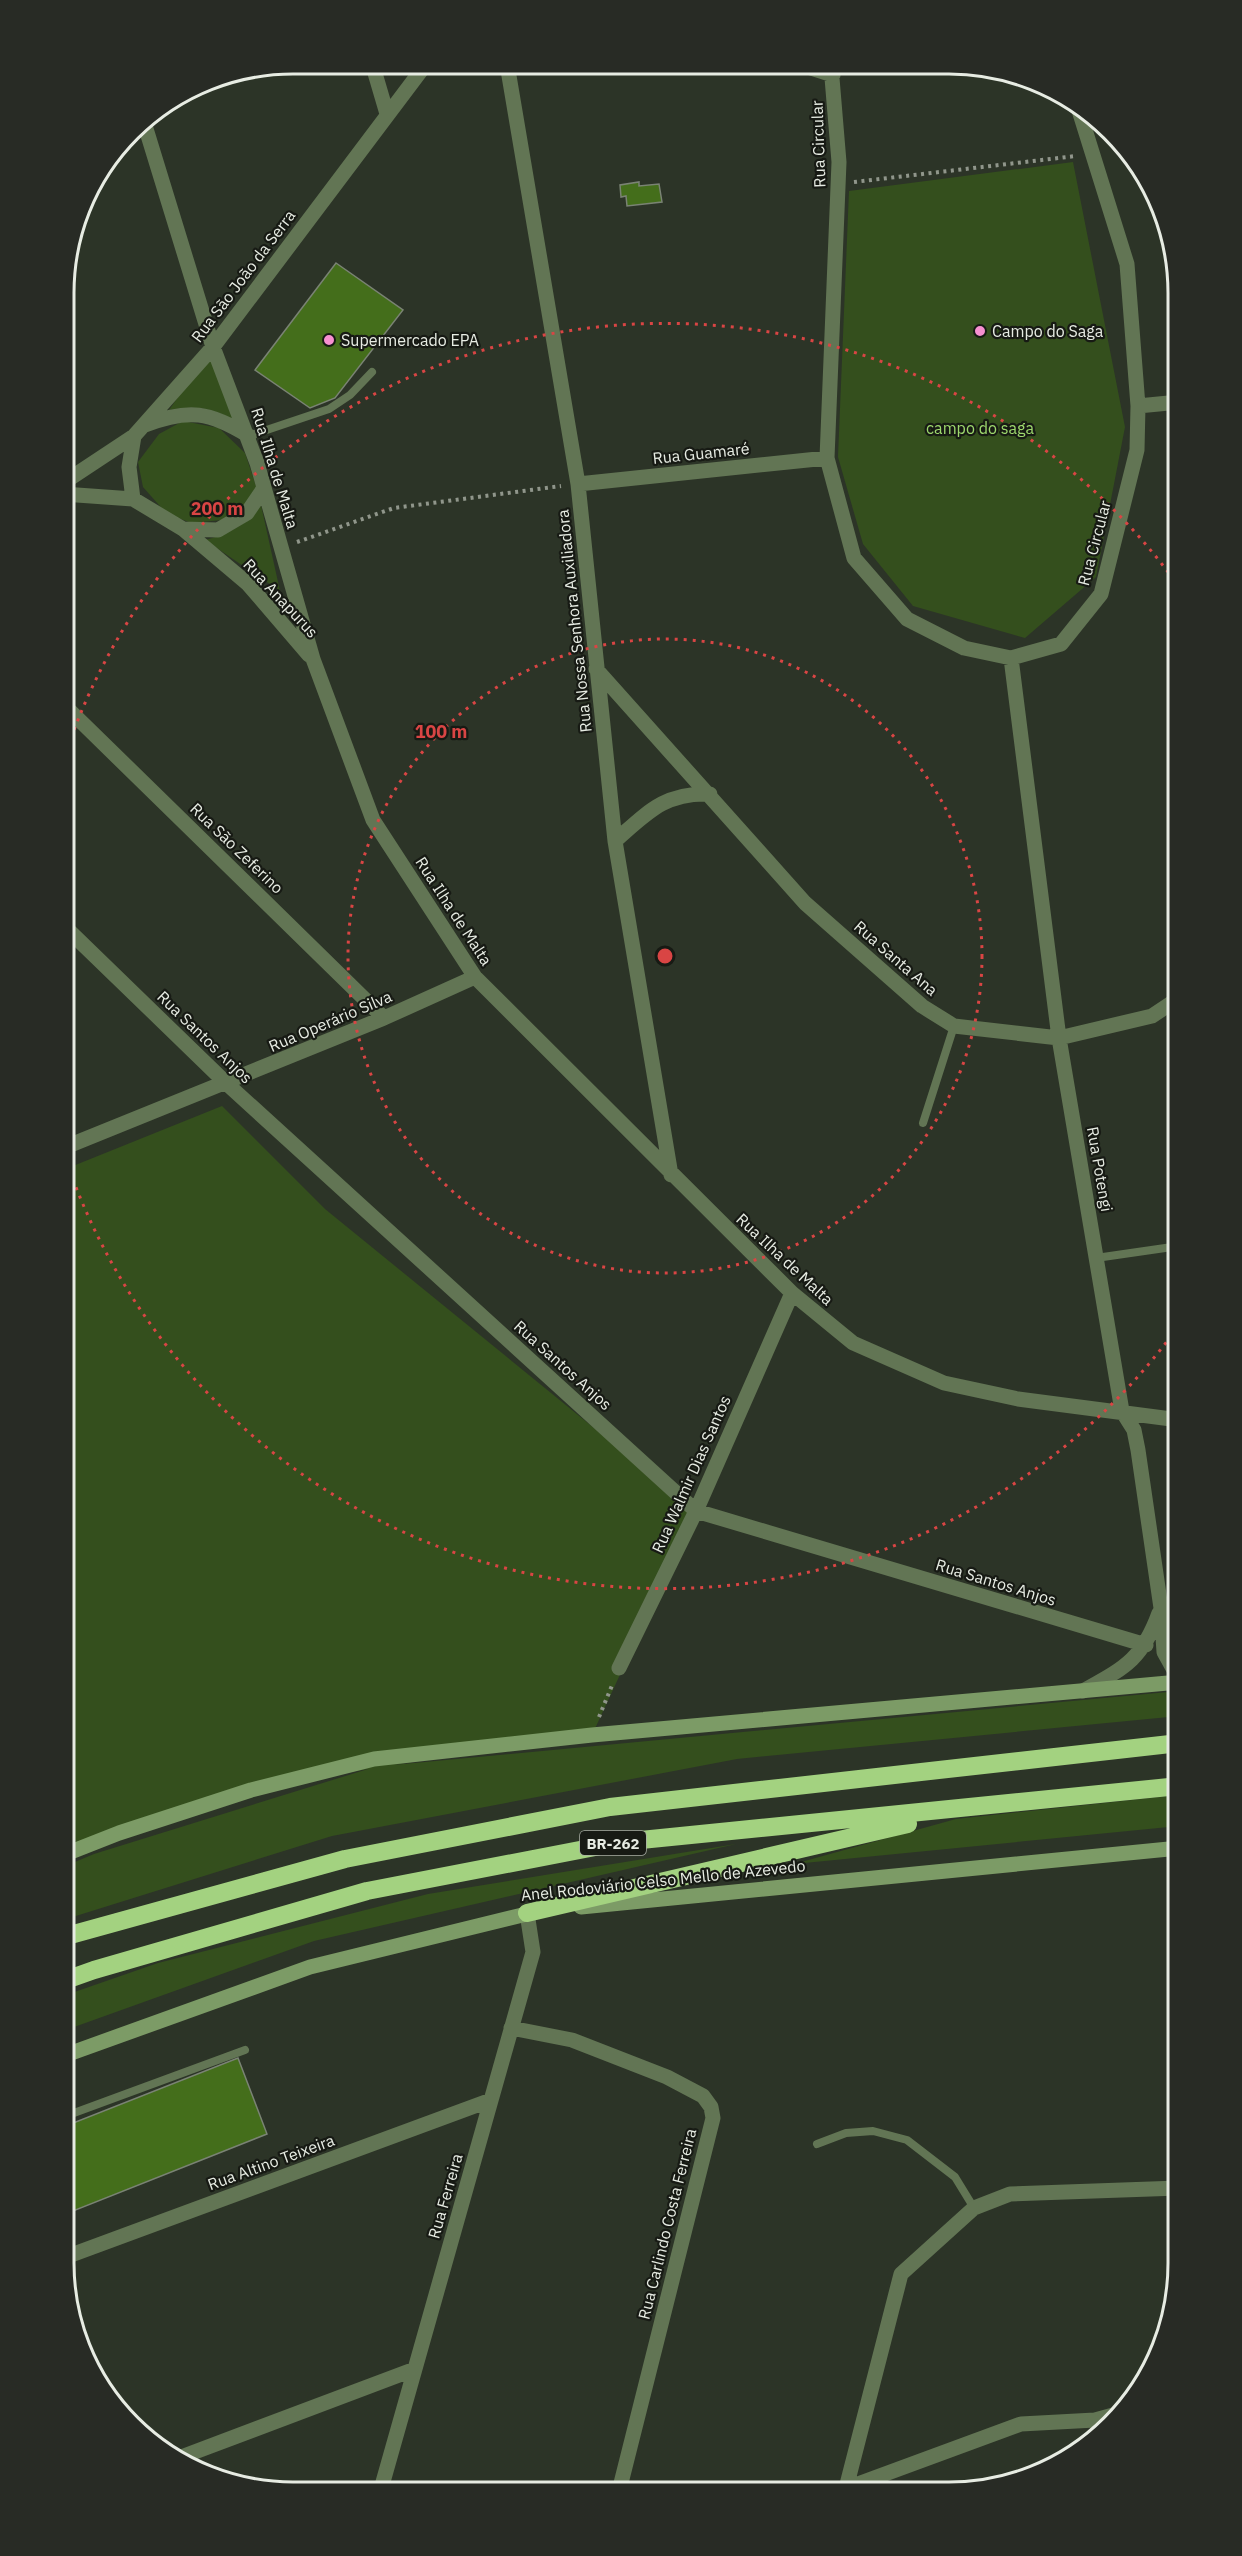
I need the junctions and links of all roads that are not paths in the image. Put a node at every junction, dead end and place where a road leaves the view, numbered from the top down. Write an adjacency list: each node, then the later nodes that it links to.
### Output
1 (375, 74): 5 (street)
2 (418, 74): 5 (street, Rua São João da Serra)
3 (509, 74): 16 (street, Rua Nossa Senhora Auxiliadora)
4 (832, 74): 14 (street, Rua Circular)
5 (387, 114): 8 (street, Rua São João da Serra)
6 (1081, 118): 11 (street, Rua Circular)
7 (146, 130): 8 (street, Rua Ilha de Malta)
8 (213, 347): 12 (street, Rua São João da Serra); 13 (street, Rua Ilha de Malta)
9 (372, 372): 13 (lane)
10 (1168, 403): 11 (street)
11 (1138, 406): 21 (street, Rua Circular)
12 (137, 431): 13 (street); 15 (street, Rua São João da Serra); 19 (street)
13 (249, 436): 17 (street, Rua Ilha de Malta)
14 (827, 458): 16 (street, Rua Guamaré); 21 (street, Rua Circular)
15 (74, 475)
16 (579, 484): 23 (street, Rua Nossa Senhora Auxiliadora)
17 (264, 488): 20 (street); 22 (street, Rua Ilha de Malta)
18 (74, 495): 19 (street, Rua Anapurus)
19 (133, 499): 20 (street, Rua Anapurus)
20 (183, 529): 22 (street, Rua Anapurus)
21 (1011, 658): 32 (street, Rua Potengi)
22 (313, 659): 28 (street, Rua Ilha de Malta)
23 (596, 669): 25 (street, Rua Santa Ana); 26 (street, Rua Nossa Senhora Auxiliadora)
24 (74, 715): 30 (street, Rua São Zeferino)
25 (710, 794): 26 (street); 31 (street, Rua Santa Ana)
26 (615, 841): 36 (street, Rua Nossa Senhora Auxiliadora)
27 (74, 936): 33 (street, Rua Santos Anjos)
28 (475, 977): 30 (street, Rua Operário Silva); 36 (street, Rua Ilha de Malta)
29 (1168, 1005): 32 (street, Rua Santa Ana)
30 (384, 1018): 33 (street, Rua Operário Silva)
31 (954, 1026): 32 (street, Rua Santa Ana); 34 (lane)
32 (1059, 1038): 38 (street, Rua Potengi)
33 (226, 1083): 35 (street, Rua Operário Silva); 42 (street, Rua Santos Anjos)
34 (922, 1123)
35 (74, 1144)
36 (671, 1175): 39 (street, Rua Ilha de Malta)
37 (1168, 1248): 38 (lane)
38 (1096, 1258): 40 (street, Rua Potengi)
39 (792, 1293): 40 (street, Rua Ilha de Malta); 42 (street, Rua Walmir Dias Santos)
40 (1122, 1411): 41 (street, Rua Ilha de Malta); 43 (street, Rua Potengi)
41 (1168, 1418)
42 (696, 1511): 44 (street, Rua Santos Anjos); 46 (street, Rua Walmir Dias Santos)
43 (1161, 1608): 44 (street); 45 (street, Rua Potengi)
44 (1146, 1645): 48 (street)
45 (1168, 1659)
46 (619, 1668)
47 (1168, 1681): 48 (main road)
48 (1083, 1690): 53 (main road)
49 (1168, 1744): 55 (highway, BR-262)
50 (1168, 1787): 51 (highway, Anel Rodoviário Celso Mello de Azevedo / BR-262)
51 (979, 1807): 54 (highway); 56 (highway, Anel Rodoviário Celso Mello de Azevedo / BR-262)
52 (1168, 1849): 54 (main road, Anel Rodoviário Celso Mello de Azevedo)
53 (74, 1851)
54 (527, 1912): 57 (street, Rua Ferreira); 59 (main road, Anel Rodoviário Celso Mello de Azevedo)
55 (74, 1934)
56 (74, 1977)
57 (511, 2028): 60 (street, Rua Ferreira); 70 (street, Rua Carlindo Costa Ferreira)
58 (245, 2050): 61 (lane)
59 (74, 2052)
60 (490, 2100): 65 (street, Rua Altino Teixeira); 66 (street, Rua Ferreira)
61 (74, 2113)
62 (817, 2144): 64 (lane)
63 (1168, 2188): 64 (street)
64 (974, 2208): 71 (street)
65 (74, 2254)
66 (415, 2369): 68 (street); 69 (street, Rua Ferreira)
67 (1105, 2417): 72 (street)
68 (187, 2455)
69 (383, 2482)
70 (621, 2482)
71 (848, 2482)
72 (867, 2482)

